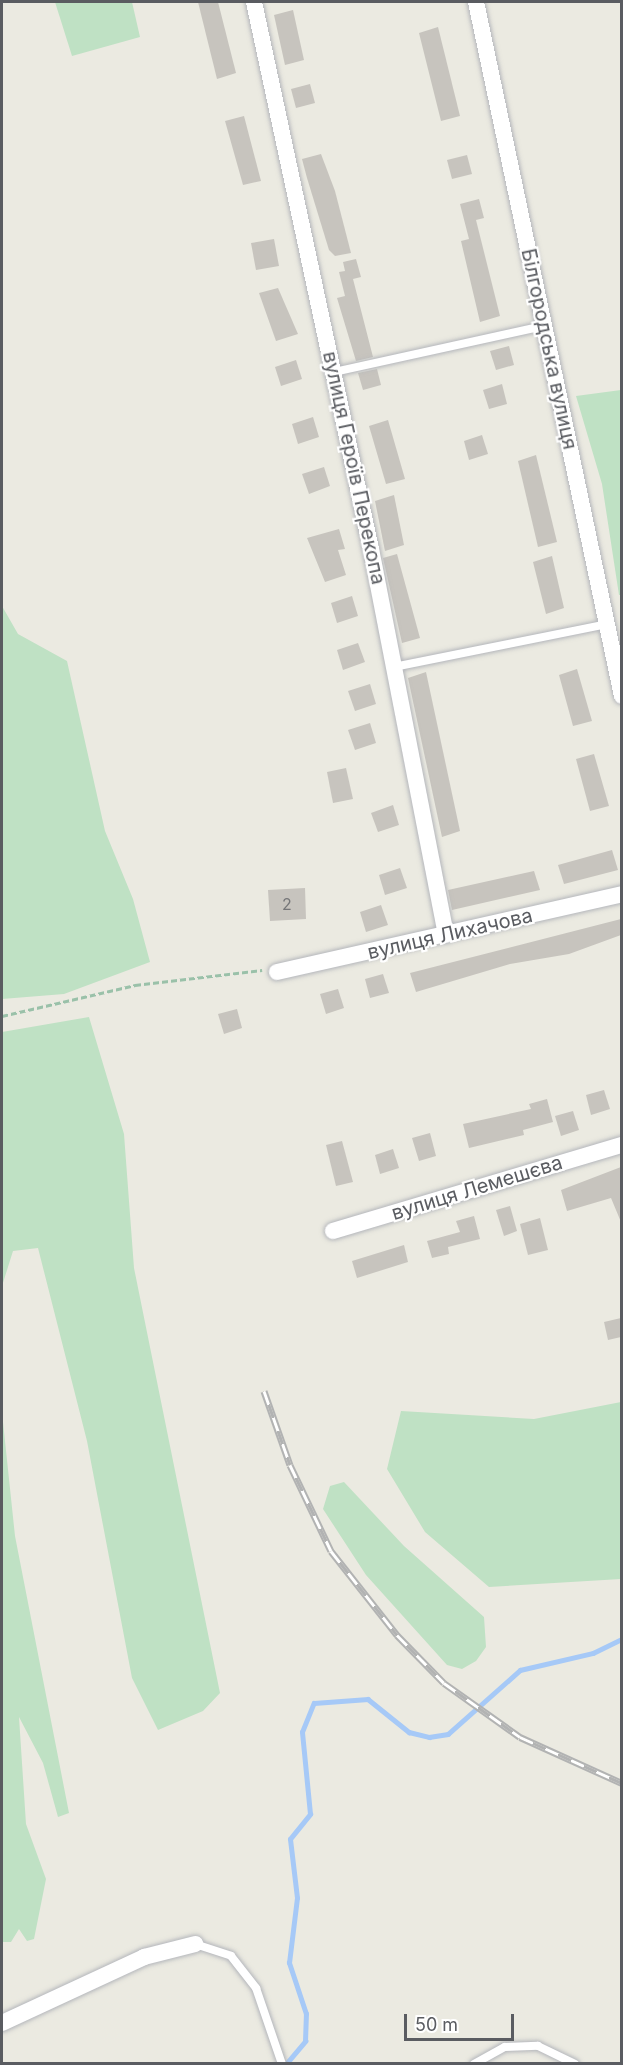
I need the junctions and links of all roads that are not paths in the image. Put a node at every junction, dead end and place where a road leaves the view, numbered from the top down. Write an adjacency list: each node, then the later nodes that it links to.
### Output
1 (254, 2): 4 (street, вулиця Героїв Перекопа)
2 (476, 2): 3 (street, Білгородська вулиця)
3 (544, 326): 4 (lane); 5 (street, Білгородська вулиця)
4 (334, 372): 6 (street, вулиця Героїв Перекопа)
5 (606, 624): 6 (lane); 7 (street, Білгородська вулиця)
6 (394, 667): 10 (street, вулиця Героїв Перекопа)
7 (619, 668): 8 (street, Білгородська вулиця)
8 (621, 696)
9 (621, 894): 10 (street, вулиця Лихачова)
10 (446, 935): 11 (street, вулиця Лихачова)
11 (277, 972)
12 (621, 1145): 13 (street, вулиця Лемешєва)
13 (333, 1231)
14 (195, 1944): 15 (street); 16 (lane)
15 (2, 2023)
16 (282, 2064)
17 (474, 2064): 18 (lane)
18 (575, 2064)

